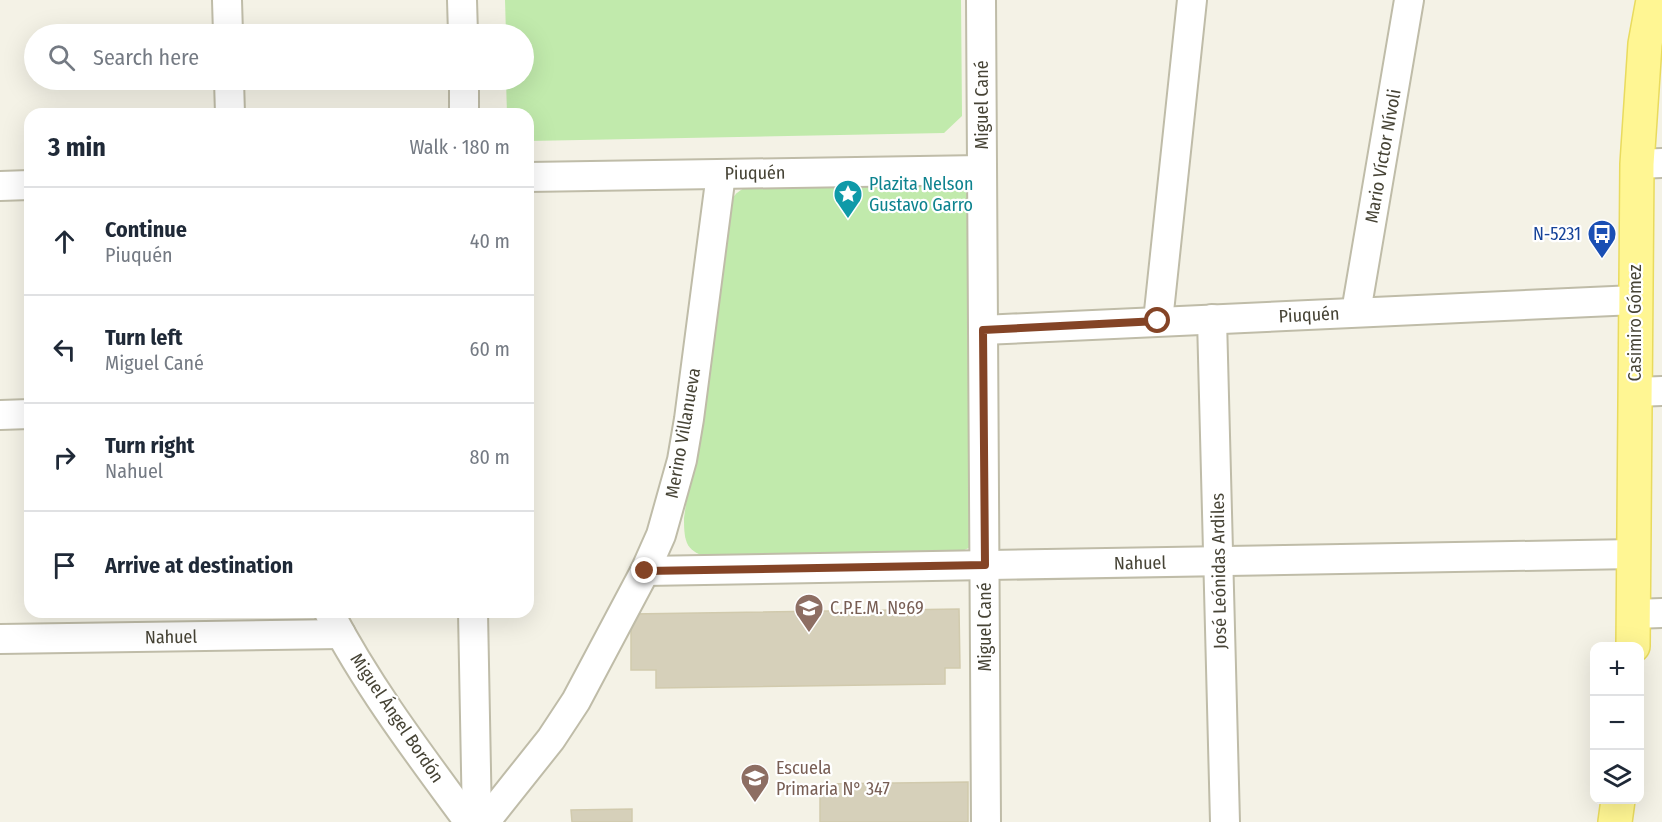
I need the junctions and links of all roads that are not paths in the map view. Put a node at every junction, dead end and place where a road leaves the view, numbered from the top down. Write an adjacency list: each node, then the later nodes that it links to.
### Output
1 (228, 0): 7 (street)
2 (462, 0): 8 (street)
3 (981, 0): 14 (street, Miguel Cané)
4 (1192, 0): 22 (street)
5 (1409, 0): 20 (street, Mario Víctor Nívoli)
6 (1653, 0): 13 (main road, Casimiro Gómez)
7 (228, 24)
8 (463, 24)
9 (229, 90): 11 (street)
10 (464, 90): 12 (street)
11 (230, 108)
12 (464, 108)
13 (1650, 163): 19 (main road, Casimiro Gómez)
14 (982, 170): 15 (street, Piuquén); 23 (street, Miguel Cané)
15 (721, 174): 16 (street, Piuquén); 30 (street, Merino Villanueva)
16 (534, 177)
17 (24, 185): 18 (street)
18 (0, 186)
19 (1635, 300): 20 (street, Piuquén); 24 (main road, Casimiro Gómez)
20 (1356, 312): 21 (street, Piuquén)
21 (1212, 319): 22 (street, Piuquén); 28 (street, José Leónidas Ardiles)
22 (1158, 321): 23 (street, Piuquén)
23 (983, 330): 29 (street, Miguel Cané)
24 (1648, 391): 27 (main road, Casimiro Gómez)
25 (24, 414): 26 (street)
26 (0, 415)
27 (1634, 554): 28 (street, Nahuel); 31 (main road, Casimiro Gómez)
28 (1219, 561): 29 (street, Nahuel); 41 (street, José Leónidas Ardiles)
29 (985, 565): 30 (street, Nahuel); 40 (street, Miguel Cané)
30 (645, 571): 39 (street, Merino Villanueva)
31 (1648, 614): 35 (main road, Casimiro Gómez)
32 (473, 618): 38 (street)
33 (335, 623): 34 (street, Nahuel); 37 (street, Miguel Ángel Bordón)
34 (0, 639)
35 (1635, 642)
36 (1617, 804): 42 (main road)
37 (469, 822)
38 (477, 822)
39 (485, 822)
40 (987, 822)
41 (1225, 822)
42 (1615, 822)

